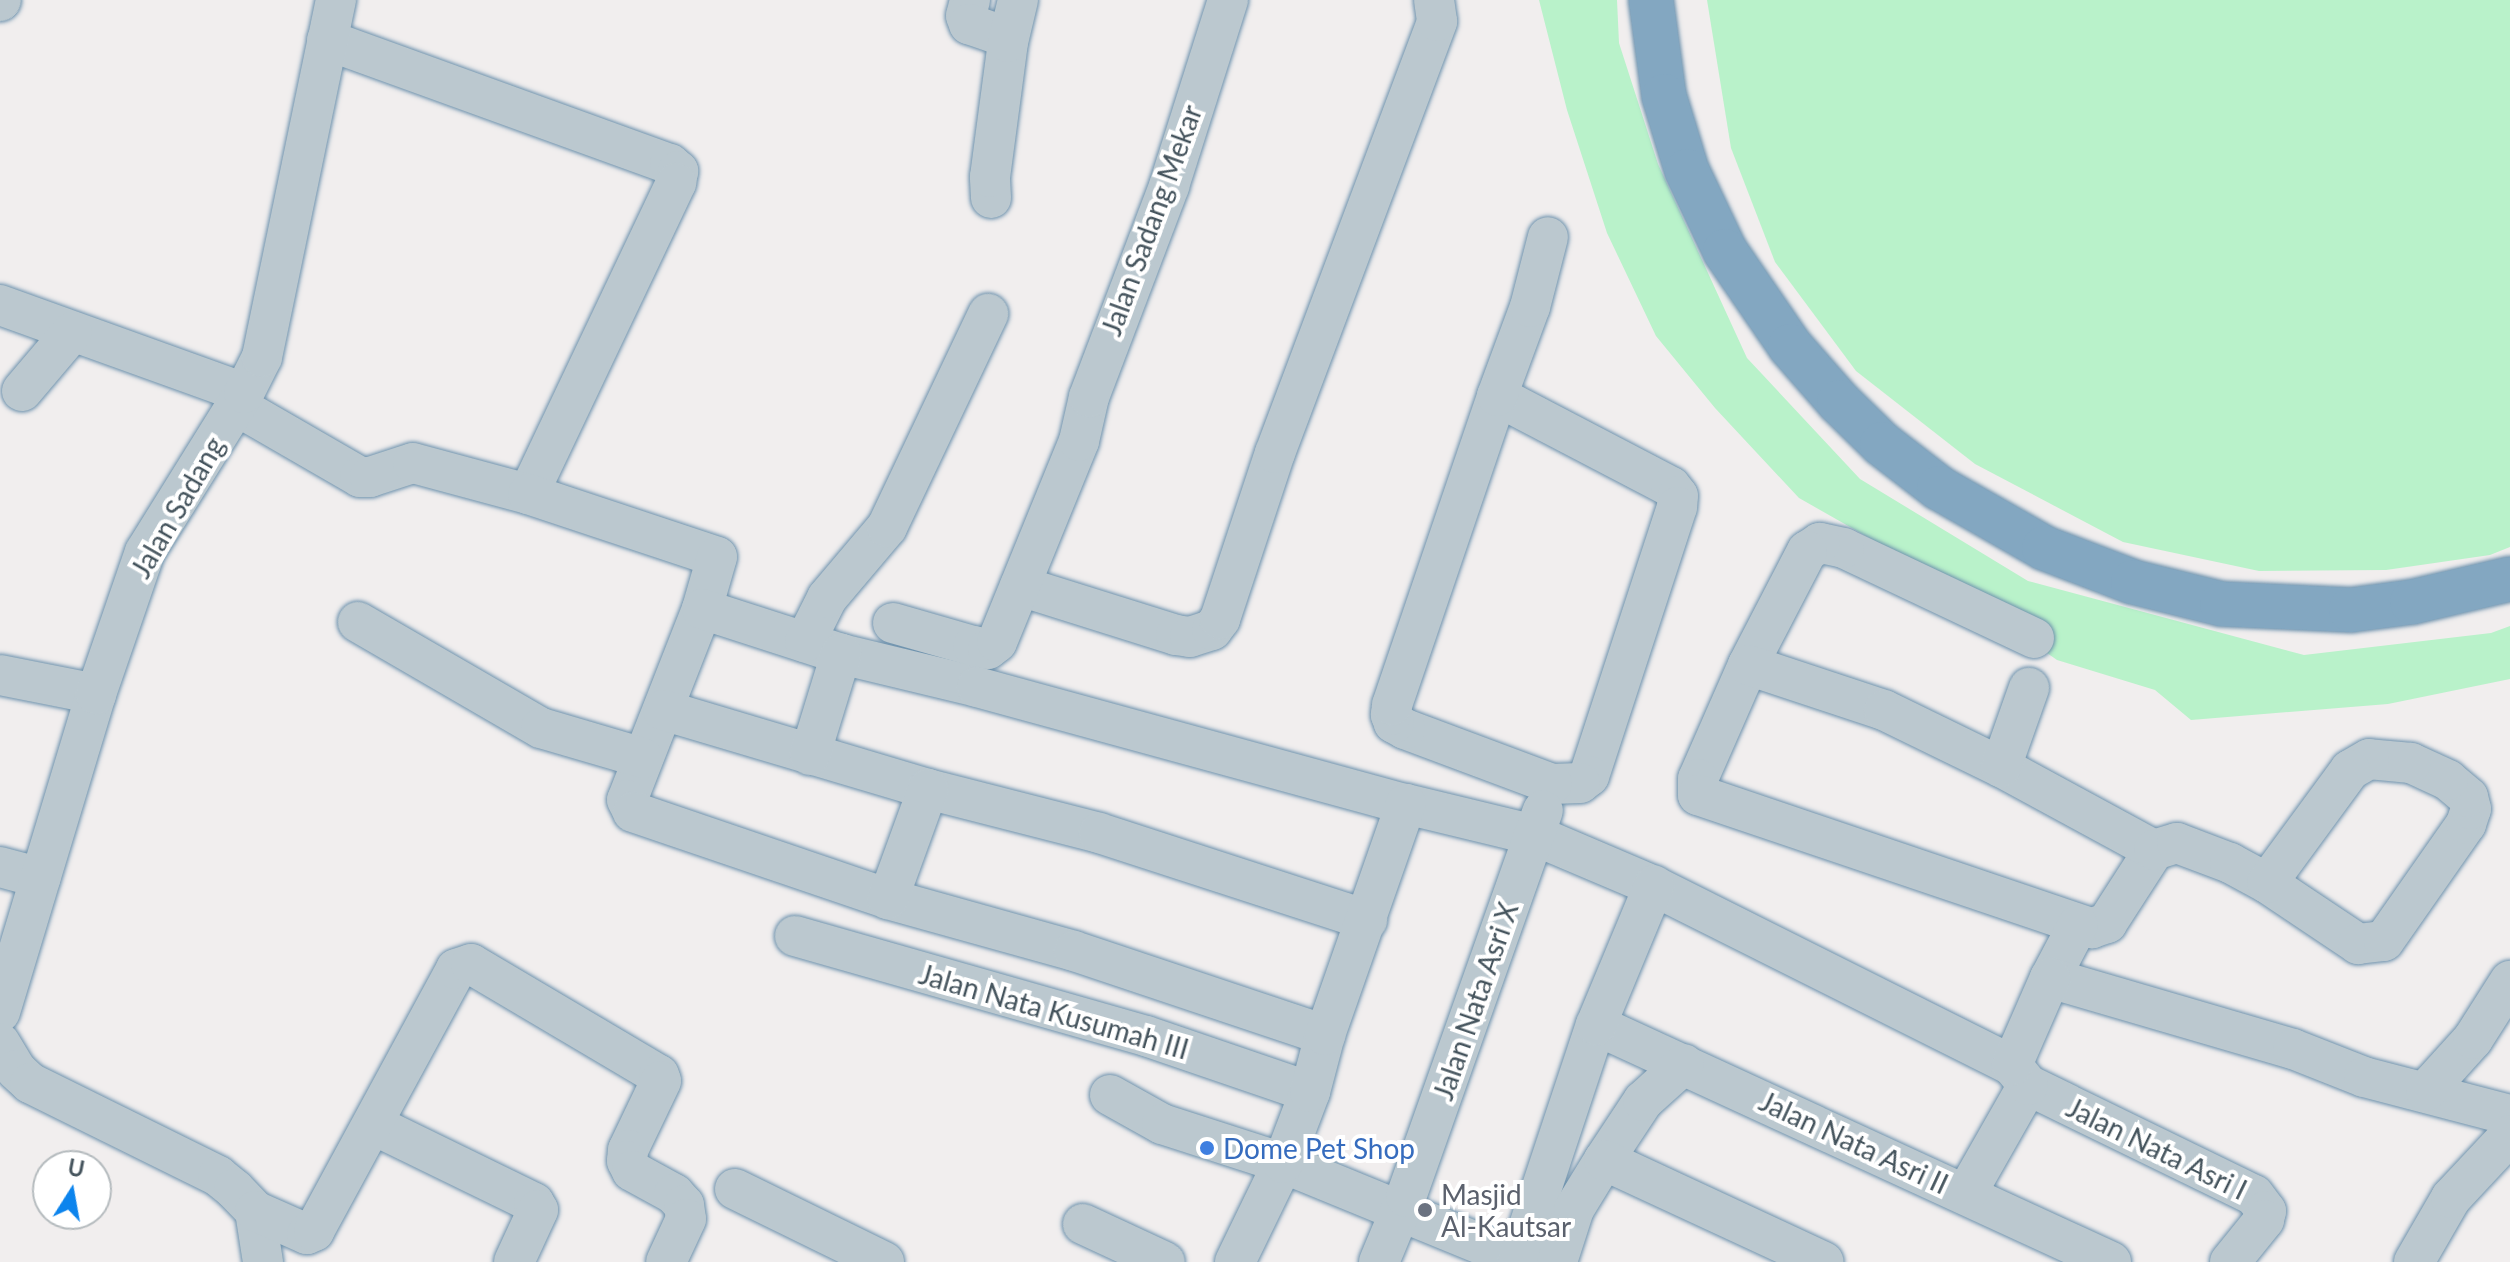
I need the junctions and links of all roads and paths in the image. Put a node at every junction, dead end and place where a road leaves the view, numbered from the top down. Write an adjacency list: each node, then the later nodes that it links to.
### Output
1 (970, 0): 7 (street)
2 (1228, 0): 19 (street, Jalan Sadang Mekar)
3 (1434, 0): 19 (street)
4 (1651, 0): 18 (highway)
5 (1671, 0): 17 (highway)
6 (329, 12): 15 (street, Jalan Sadang); 16 (street)
7 (1014, 19): 8 (street)
8 (991, 198)
9 (1548, 237): 14 (street)
10 (0, 305): 12 (street)
11 (988, 314): 24 (street)
12 (72, 332): 13 (street); 15 (street)
13 (22, 391)
14 (1497, 396): 33 (street); 33 (street)
15 (240, 400): 16 (street); 28 (street, Jalan Sadang)
16 (528, 494): 20 (street)
17 (2510, 559)
18 (2510, 579)
19 (1020, 586): 22 (street, Jalan Sadang Mekar)
20 (702, 609): 24 (street); 29 (street)
21 (358, 622): 31 (street)
22 (893, 623)
23 (2034, 638): 25 (street)
24 (823, 648): 30 (street); 35 (street)
25 (1748, 665): 32 (street); 44 (street)
26 (0, 675): 28 (street)
27 (2029, 688): 32 (street)
28 (96, 694): 39 (street, Jalan Sadang)
29 (663, 710): 30 (street); 31 (street)
30 (810, 755): 34 (street)
31 (643, 758): 42 (street)
32 (2001, 767): 37 (street)
33 (1552, 784): 36 (street, Jalan Nata Asri X)
34 (928, 789): 42 (street); 43 (street)
35 (1406, 804): 36 (street); 43 (street)
36 (1534, 835): 41 (street); 65 (street, Jalan Nata Asri X)
37 (2154, 850): 40 (street); 44 (street)
38 (0, 867): 39 (street)
39 (41, 878): 48 (street, Jalan Sadang)
40 (2267, 883): 40 (street)
41 (1654, 886): 49 (street); 53 (street)
42 (888, 899): 50 (street)
43 (1367, 920): 50 (street)
44 (2078, 925): 46 (street)
45 (795, 936): 55 (street, Jalan Nata Kusumah III)
46 (2050, 978): 53 (street); 54 (street)
47 (2510, 981): 54 (street)
48 (0, 1012)
49 (1596, 1025): 52 (street, Jalan Nata Asri II); 67 (street)
50 (1325, 1035): 55 (street)
51 (0, 1043): 64 (street)
52 (1684, 1064): 60 (street); 63 (street, Jalan Nata Asri II)
53 (2020, 1075): 63 (street); 77 (street, Jalan Nata Asri I)
54 (2426, 1091): 57 (street)
55 (1310, 1092): 61 (street)
56 (1110, 1095): 61 (street)
57 (2510, 1115)
58 (374, 1125): 64 (street); 69 (street); 70 (street)
59 (2510, 1135): 78 (street)
60 (1604, 1160): 67 (street); 75 (street)
61 (1283, 1163): 65 (street); 73 (street)
62 (735, 1189): 71 (street)
63 (1966, 1194): 76 (street, Jalan Nata Asri II)
64 (255, 1211): 68 (street)
65 (1400, 1214): 67 (street); 74 (street, Jalan Nata Asri X)
66 (1083, 1224): 72 (street)
67 (1533, 1261)
68 (263, 1262)
69 (514, 1262)
70 (666, 1262)
71 (884, 1262)
72 (1165, 1262)
73 (1235, 1262)
74 (1379, 1262)
75 (1824, 1262)
76 (2111, 1262)
77 (2230, 1262)
78 (2414, 1262)

